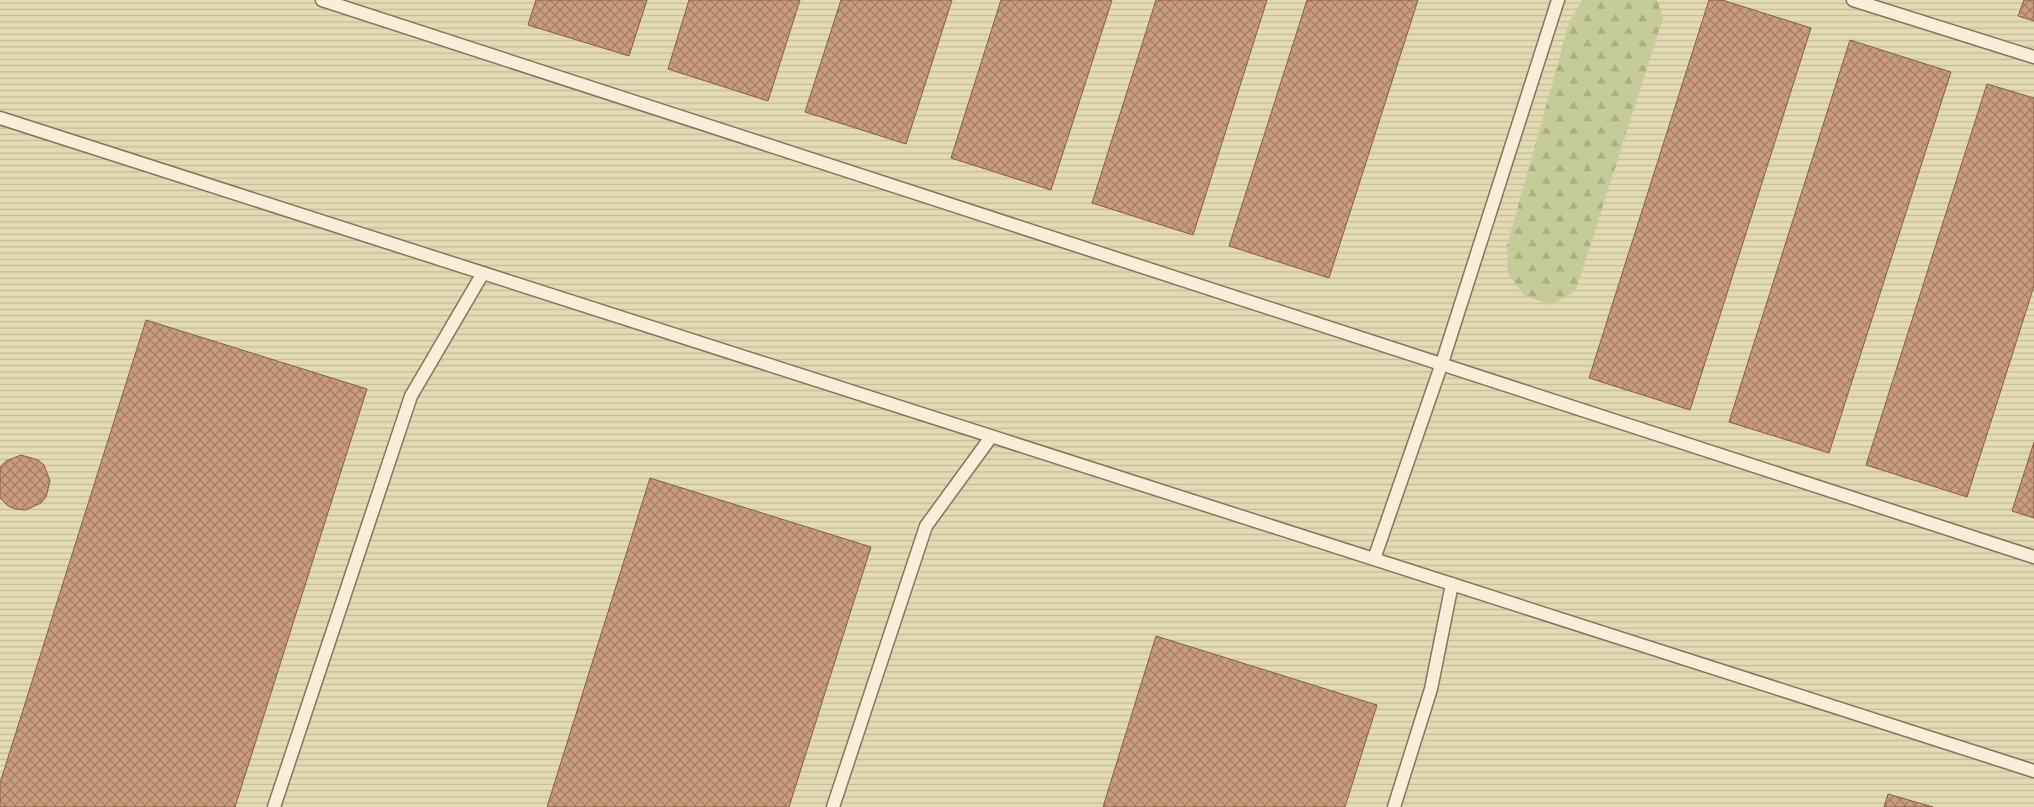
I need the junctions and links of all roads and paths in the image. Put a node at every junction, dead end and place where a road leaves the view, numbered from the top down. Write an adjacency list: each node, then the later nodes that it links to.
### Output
1 (322, 0): 7 (lane)
2 (1558, 0): 7 (lane)
3 (1853, 0): 4 (lane)
4 (2034, 57)
5 (0, 118): 6 (lane)
6 (483, 273): 8 (lane); 13 (lane)
7 (1442, 364): 9 (lane); 10 (lane)
8 (991, 437): 10 (lane); 14 (lane)
9 (2034, 557)
10 (1374, 559): 11 (lane)
11 (1452, 584): 12 (lane); 15 (lane)
12 (2034, 771)
13 (274, 807)
14 (833, 807)
15 (1394, 807)

